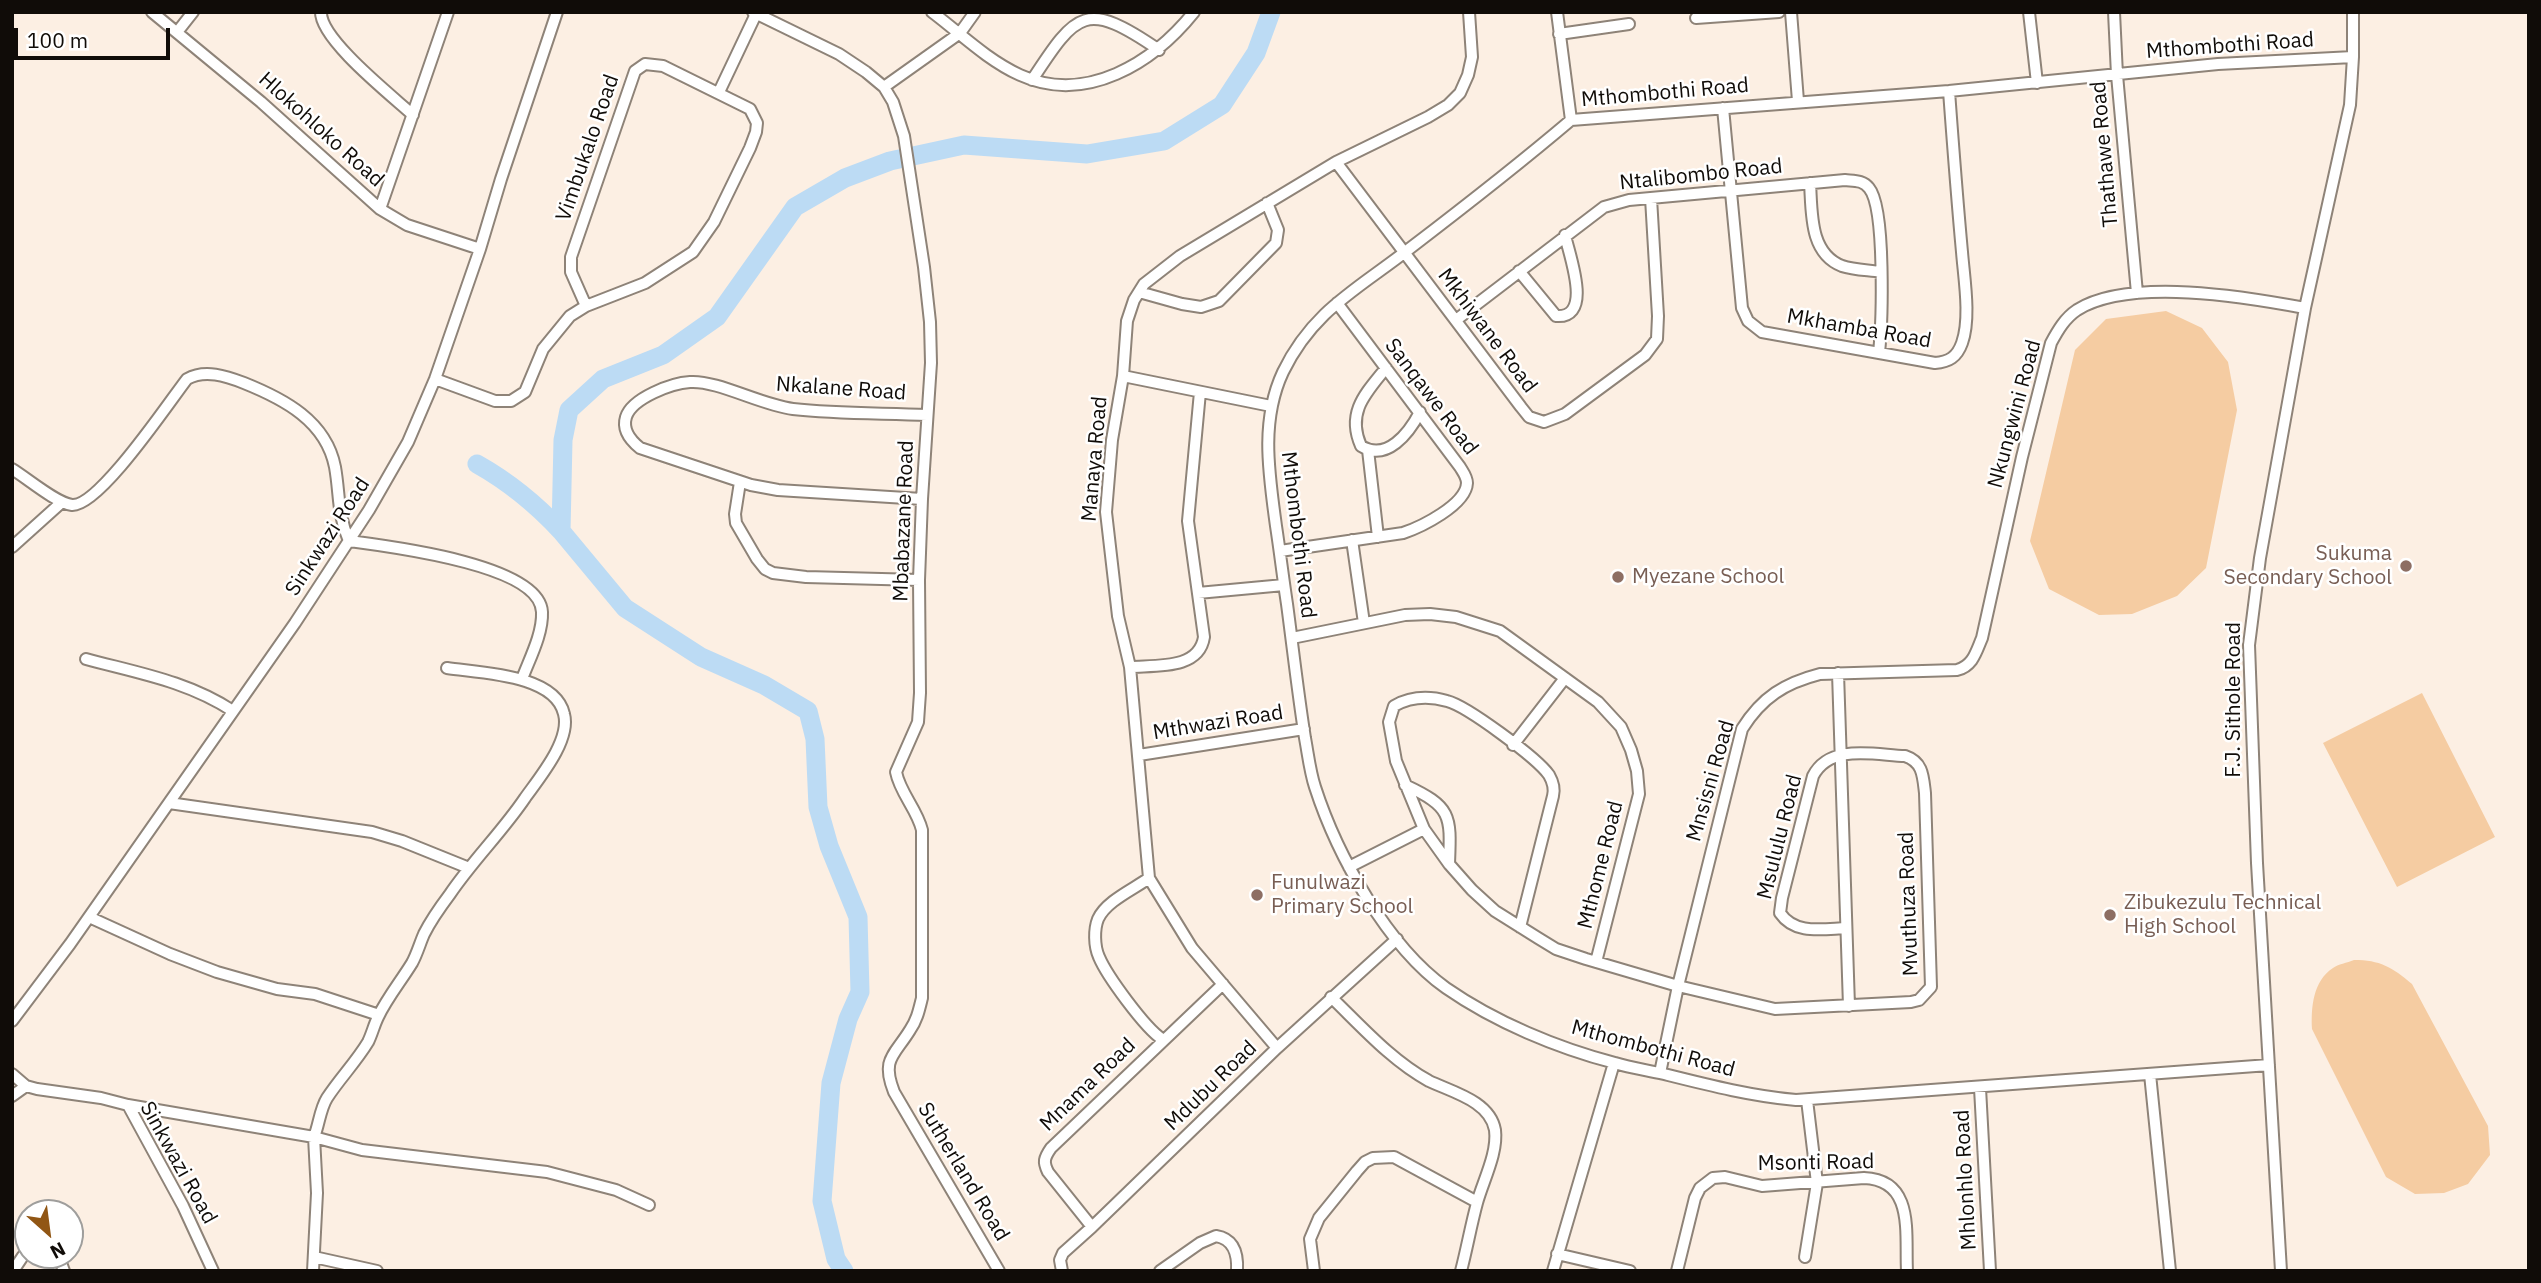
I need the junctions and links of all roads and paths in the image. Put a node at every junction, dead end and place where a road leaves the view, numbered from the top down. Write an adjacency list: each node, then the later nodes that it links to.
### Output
1 (152, 12): 19 (street, Hlokohloko Road)
2 (192, 12): 19 (street)
3 (321, 12): 32 (street)
4 (448, 12): 32 (street)
5 (557, 12): 41 (street, Sinkwazi Road)
6 (932, 12): 20 (street)
7 (975, 12): 20 (street)
8 (1194, 12): 22 (street)
9 (1469, 12): 34 (street, Manaya Road)
10 (1557, 12): 21 (street)
11 (1779, 12): 17 (street)
12 (1791, 12): 30 (street)
13 (2029, 12): 26 (street)
14 (2114, 12): 24 (street, Thathawe Road)
15 (2353, 12): 23 (street, F.J. Sithole Road)
16 (754, 13): 27 (street, Mbabazane Road); 29 (street)
17 (1696, 18)
18 (1629, 24): 21 (street)
19 (178, 31): 39 (street, Hlokohloko Road)
20 (960, 33): 25 (street); 27 (street)
21 (1559, 34): 33 (street)
22 (1158, 50): 25 (street); 25 (street)
23 (2354, 57): 24 (street, Mthombothi Road); 49 (street, F.J. Sithole Road)
24 (2117, 75): 26 (street, Mthombothi Road); 46 (street, Thathawe Road)
25 (1032, 80)
26 (2037, 83): 28 (street, Mthombothi Road)
27 (884, 87): 58 (street, Mbabazane Road)
28 (1949, 91): 30 (street, Mthombothi Road); 51 (street, Mkhamba Road)
29 (719, 92): 48 (street, Vimbukalo Road); 48 (street, Vimbukalo Road)
30 (1798, 101): 31 (street, Mthombothi Road)
31 (1723, 108): 33 (street, Mthombothi Road); 36 (street, Mkhamba Road)
32 (413, 115): 39 (street)
33 (1571, 120): 42 (street, Mthombothi Road)
34 (1336, 162): 38 (street, Manaya Road); 42 (street, Mkhiwane Road)
35 (1810, 183): 36 (street, Ntalibombo Road); 44 (street, Ntalibombo Road); 44 (street, Ntalibombo Road)
36 (1732, 191): 37 (street, Ntalibombo Road); 51 (street, Mkhamba Road)
37 (1651, 198): 40 (street, Ntalibombo Road); 50 (street, Mkhiwane Road)
38 (1267, 203): 45 (street, Manaya Road); 45 (street)
39 (380, 209): 41 (street, Hlokohloko Road)
40 (1565, 235): 43 (street, Ntalibombo Road); 43 (street)
41 (480, 249): 54 (street, Sinkwazi Road)
42 (1404, 254): 47 (street, Mthombothi Road); 50 (street, Mkhiwane Road)
43 (1519, 271): 50 (street, Ntalibombo Road)
44 (1881, 272): 51 (street, Ntalibombo Road)
45 (1139, 292): 53 (street, Manaya Road)
46 (2137, 293): 49 (street, Nkungwini Road); 77 (street, Nkungwini Road)
47 (1336, 303): 52 (street, Sanqawe Road); 56 (street, Mthombothi Road)
48 (586, 306): 54 (street, Vimbukalo Road)
49 (2305, 308): 107 (street, F.J. Sithole Road)
50 (1456, 320)
51 (1879, 353)
52 (1386, 368): 57 (street, Sanqawe Road); 59 (street)
53 (1123, 376): 55 (street); 75 (street, Manaya Road)
54 (435, 379): 66 (street, Sinkwazi Road)
55 (1200, 392): 56 (street); 71 (street)
56 (1271, 406): 68 (street, Mthombothi Road)
57 (1420, 412): 59 (street); 64 (street, Sanqawe Road)
58 (928, 415): 61 (street, Nkalane Road); 62 (street, Mbabazane Road)
59 (1368, 450): 64 (street)
60 (12, 469): 63 (street)
61 (740, 482): 62 (street); 69 (street)
62 (922, 499): 69 (street, Mbabazane Road)
63 (62, 502): 66 (street); 67 (street)
64 (1378, 537): 65 (street, Sanqawe Road)
65 (1352, 540): 68 (street, Sanqawe Road); 72 (street)
66 (349, 541): 80 (street); 81 (street, Sinkwazi Road)
67 (12, 547)
68 (1280, 551): 70 (street, Mthombothi Road)
69 (919, 580): 113 (street, Mbabazane Road)
70 (1284, 585): 71 (street); 73 (street, Mthombothi Road)
71 (1198, 593): 75 (street)
72 (1364, 623): 73 (street, Mthome Road); 79 (street, Mthome Road)
73 (1292, 638): 82 (street, Mthombothi Road)
74 (86, 659): 81 (street)
75 (1130, 667): 85 (street, Manaya Road)
76 (447, 668): 80 (street)
77 (1957, 670): 78 (street, Mnsisni Road)
78 (1838, 673): 84 (street); 99 (street, Mnsisni Road)
79 (1565, 678): 83 (street); 97 (street, Mthome Road)
80 (522, 679): 91 (street)
81 (233, 711): 87 (street, Sinkwazi Road)
82 (1304, 729): 85 (street, Mthwazi Road); 90 (street, Mthombothi Road)
83 (1513, 745): 86 (street, Mvuthuza Road); 94 (street)
84 (1840, 754): 95 (street); 95 (street, Msululu Road); 101 (street, Mvuthuza Road)
85 (1139, 755): 92 (street, Manaya Road)
86 (1405, 785): 88 (street, Mvuthuza Road); 89 (street)
87 (169, 803): 91 (street); 93 (street, Sinkwazi Road)
88 (1424, 829): 89 (street, Mvuthuza Road); 90 (street)
89 (1449, 864): 94 (street, Mvuthuza Road)
90 (1349, 867): 96 (street, Mthombothi Road)
91 (468, 868): 102 (street)
92 (1149, 878): 98 (street, Manaya Road); 104 (street)
93 (89, 917): 102 (street); 103 (street, Sinkwazi Road)
94 (1520, 927): 97 (street, Mvuthuza Road)
95 (1846, 928): 101 (street)
96 (1397, 939): 100 (street, Mdubu Road); 106 (street, Mthombothi Road)
97 (1596, 962): 99 (street, Mvuthuza Road)
98 (1223, 984): 104 (street, Mnama Road); 105 (street, Manaya Road)
99 (1678, 986): 101 (street, Mvuthuza Road); 108 (street, Mnsisni Road)
100 (1331, 997): 105 (street, Mdubu Road); 119 (street)
101 (1849, 1006)
102 (379, 1015): 117 (street)
103 (12, 1021)
104 (1163, 1039): 121 (street, Mnama Road)
105 (1278, 1048): 121 (street, Mdubu Road)
106 (1614, 1063): 108 (street, Mthombothi Road); 122 (street)
107 (2269, 1065): 110 (street, Mthombothi Road); 140 (street, F.J. Sithole Road)
108 (1660, 1073): 115 (street, Mthombothi Road)
109 (12, 1074): 111 (street)
110 (2150, 1074): 112 (street, Mthombothi Road); 139 (street)
111 (26, 1086): 114 (street); 116 (street, Sinkwazi Road)
112 (1980, 1088): 115 (street, Mthombothi Road); 138 (street, Mhlonhlo Road)
113 (894, 1092): 129 (street, Sutherland Road)
114 (12, 1096)
115 (1807, 1100): 118 (street)
116 (128, 1105): 117 (street); 126 (street, Sinkwazi Road)
117 (314, 1137): 120 (street); 123 (street)
118 (1817, 1183): 124 (street); 136 (street, Msonti Road); 137 (street, Msonti Road)
119 (1477, 1202): 132 (street); 133 (street)
120 (649, 1205)
121 (1092, 1227): 125 (street, Mdubu Road)
122 (1557, 1254): 134 (street); 135 (street)
123 (314, 1257): 127 (street); 128 (street)
124 (1805, 1257)
125 (1061, 1268)
126 (213, 1271)
127 (313, 1271)
128 (377, 1271)
129 (999, 1271)
130 (1160, 1271): 131 (street)
131 (1237, 1271)
132 (1314, 1271)
133 (1461, 1271)
134 (1553, 1271)
135 (1630, 1271)
136 (1677, 1271)
137 (1907, 1271)
138 (1990, 1271)
139 (2170, 1271)
140 (2281, 1271)

